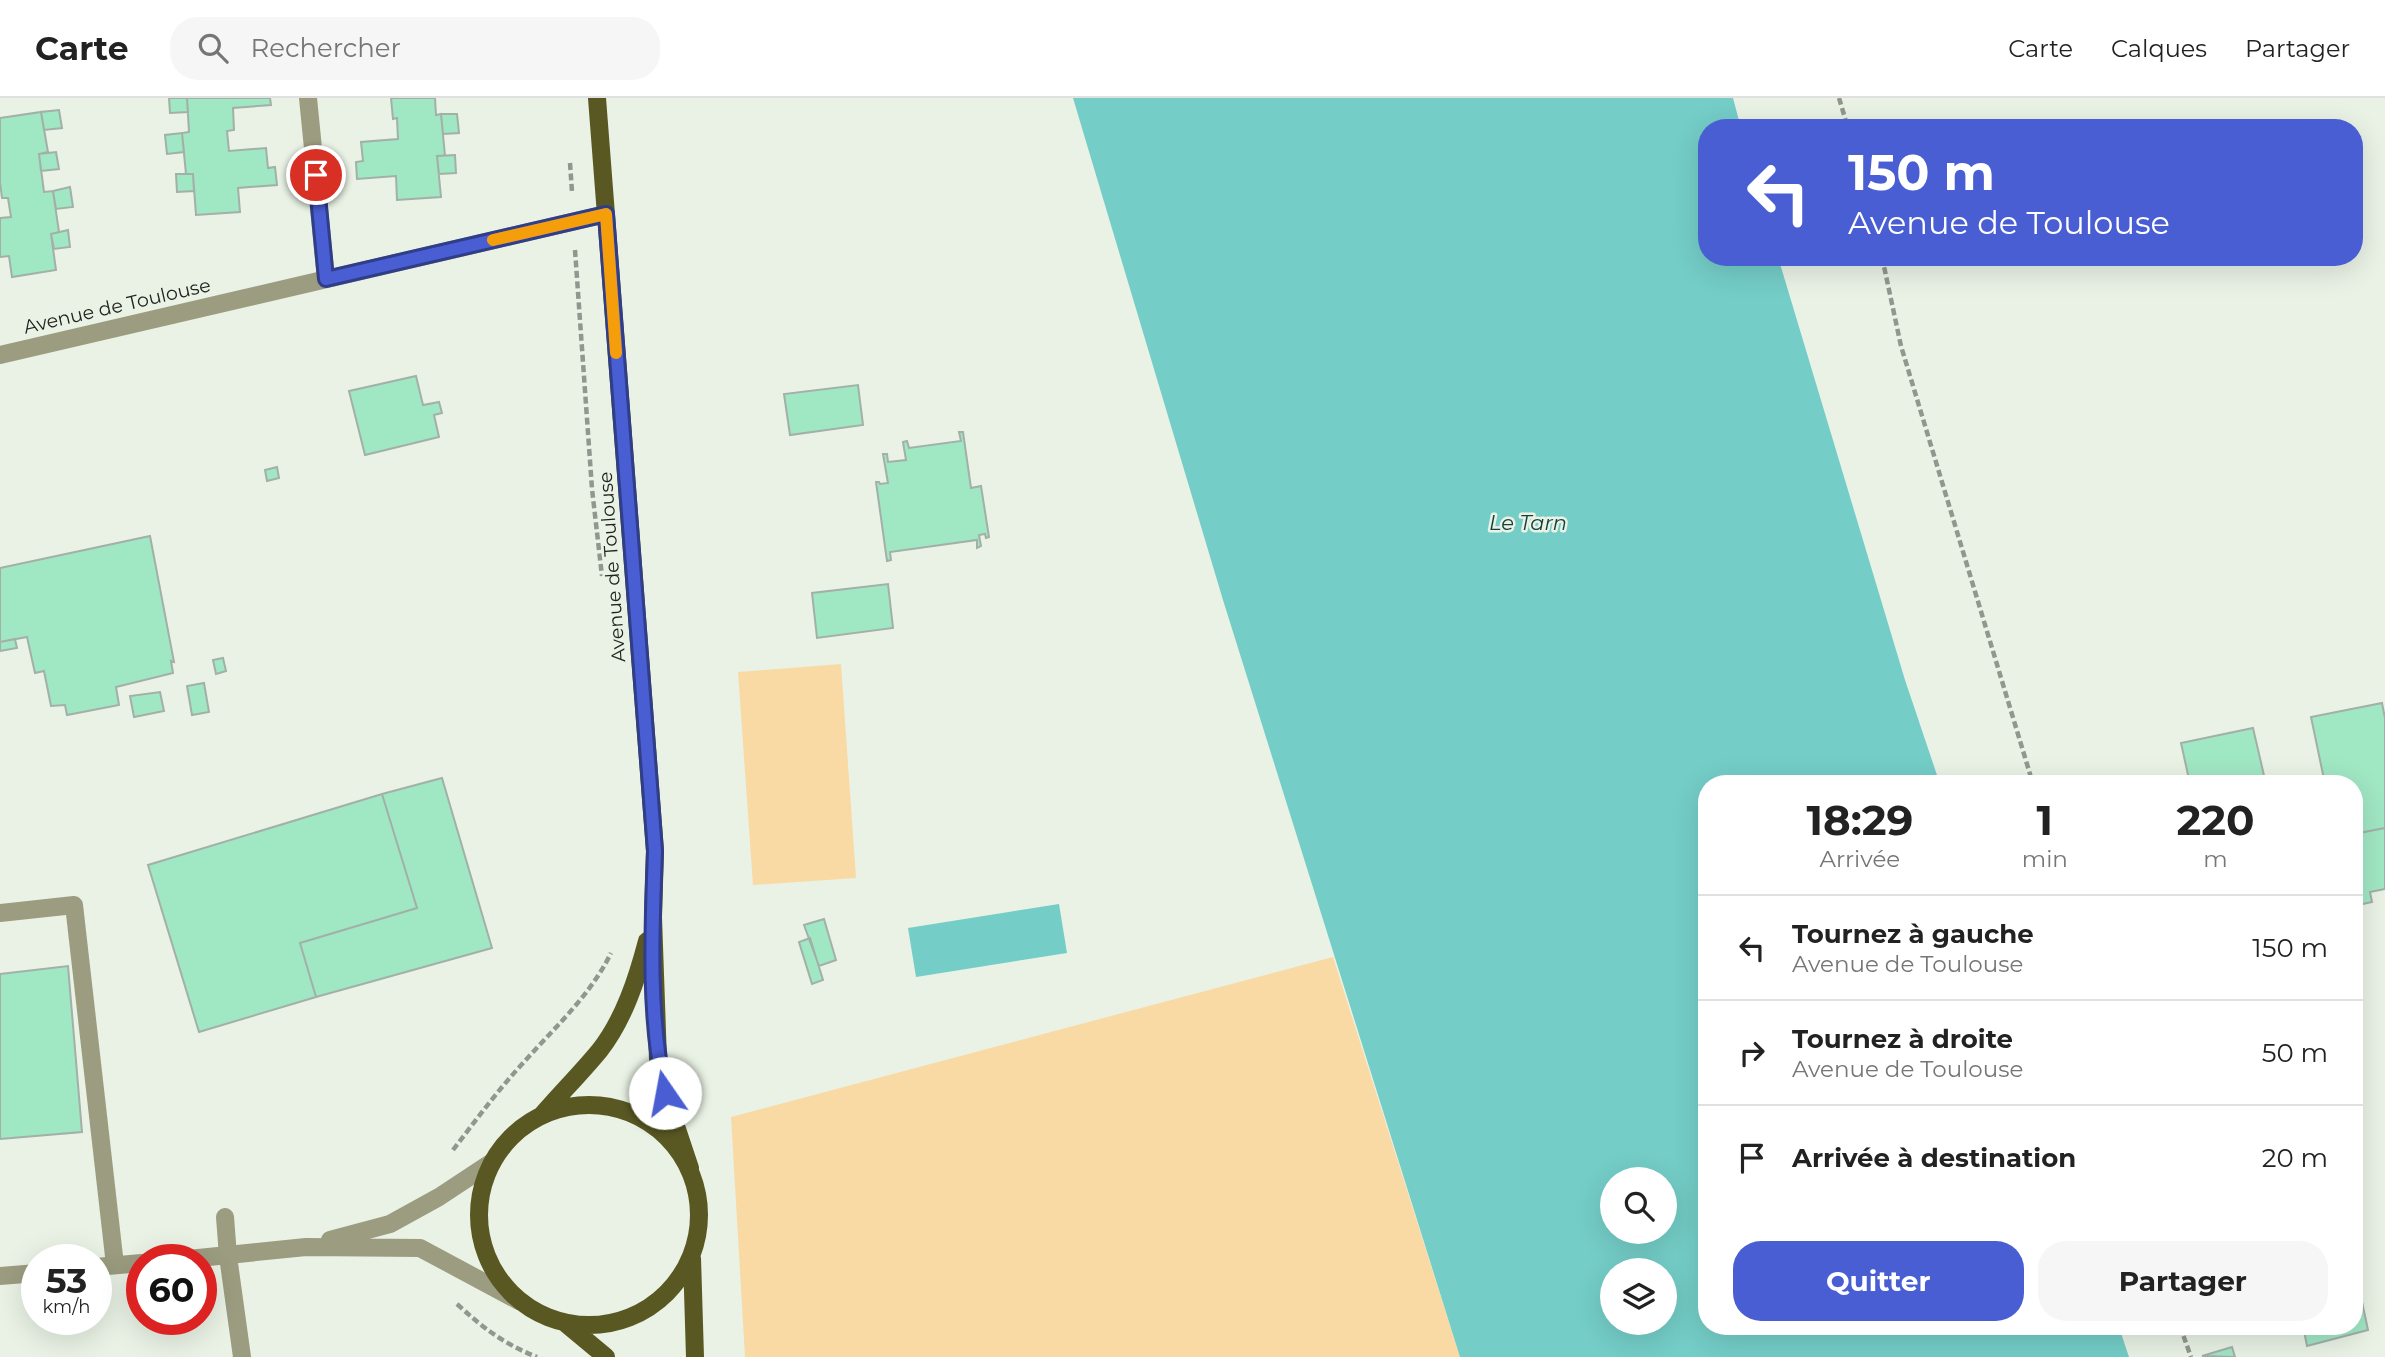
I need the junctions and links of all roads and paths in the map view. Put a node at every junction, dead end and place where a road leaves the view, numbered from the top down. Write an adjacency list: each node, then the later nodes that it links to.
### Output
1 (308, 98): 9 (street)
2 (597, 98): 6 (main road, Avenue de Toulouse)
3 (1839, 98): 4 (path)
4 (1845, 119)
5 (569, 153): 7 (path)
6 (606, 214): 7 (street, Avenue de Toulouse); 14 (main road, Avenue de Toulouse)
7 (573, 221): 9 (street, Avenue de Toulouse); 11 (path)
8 (1884, 266): 12 (path)
9 (326, 279): 10 (street, Avenue de Toulouse)
10 (0, 355)
11 (602, 579)
12 (2030, 775)
13 (0, 913): 27 (street)
14 (653, 917): 16 (main road, Avenue de Toulouse); 19 (main road, Avenue de Toulouse)
15 (611, 953): 17 (path)
16 (541, 1115): 18 (main road); 19 (main road)
17 (451, 1153)
18 (492, 1161): 21 (street); 31 (main road)
19 (690, 1168): 24 (main road)
20 (225, 1217): 22 (street)
21 (306, 1247): 22 (street); 31 (street)
22 (228, 1256): 23 (street); 34 (street)
23 (217, 1257)
24 (692, 1258): 32 (main road); 37 (main road)
25 (126, 1264): 27 (street)
26 (112, 1265): 27 (street)
27 (115, 1265)
28 (21, 1274): 29 (street)
29 (0, 1276)
30 (451, 1299): 35 (path)
31 (519, 1301): 32 (main road)
32 (564, 1322): 36 (main road)
33 (2183, 1335): 38 (path)
34 (242, 1357)
35 (537, 1357)
36 (606, 1357)
37 (695, 1357)
38 (2191, 1357)

